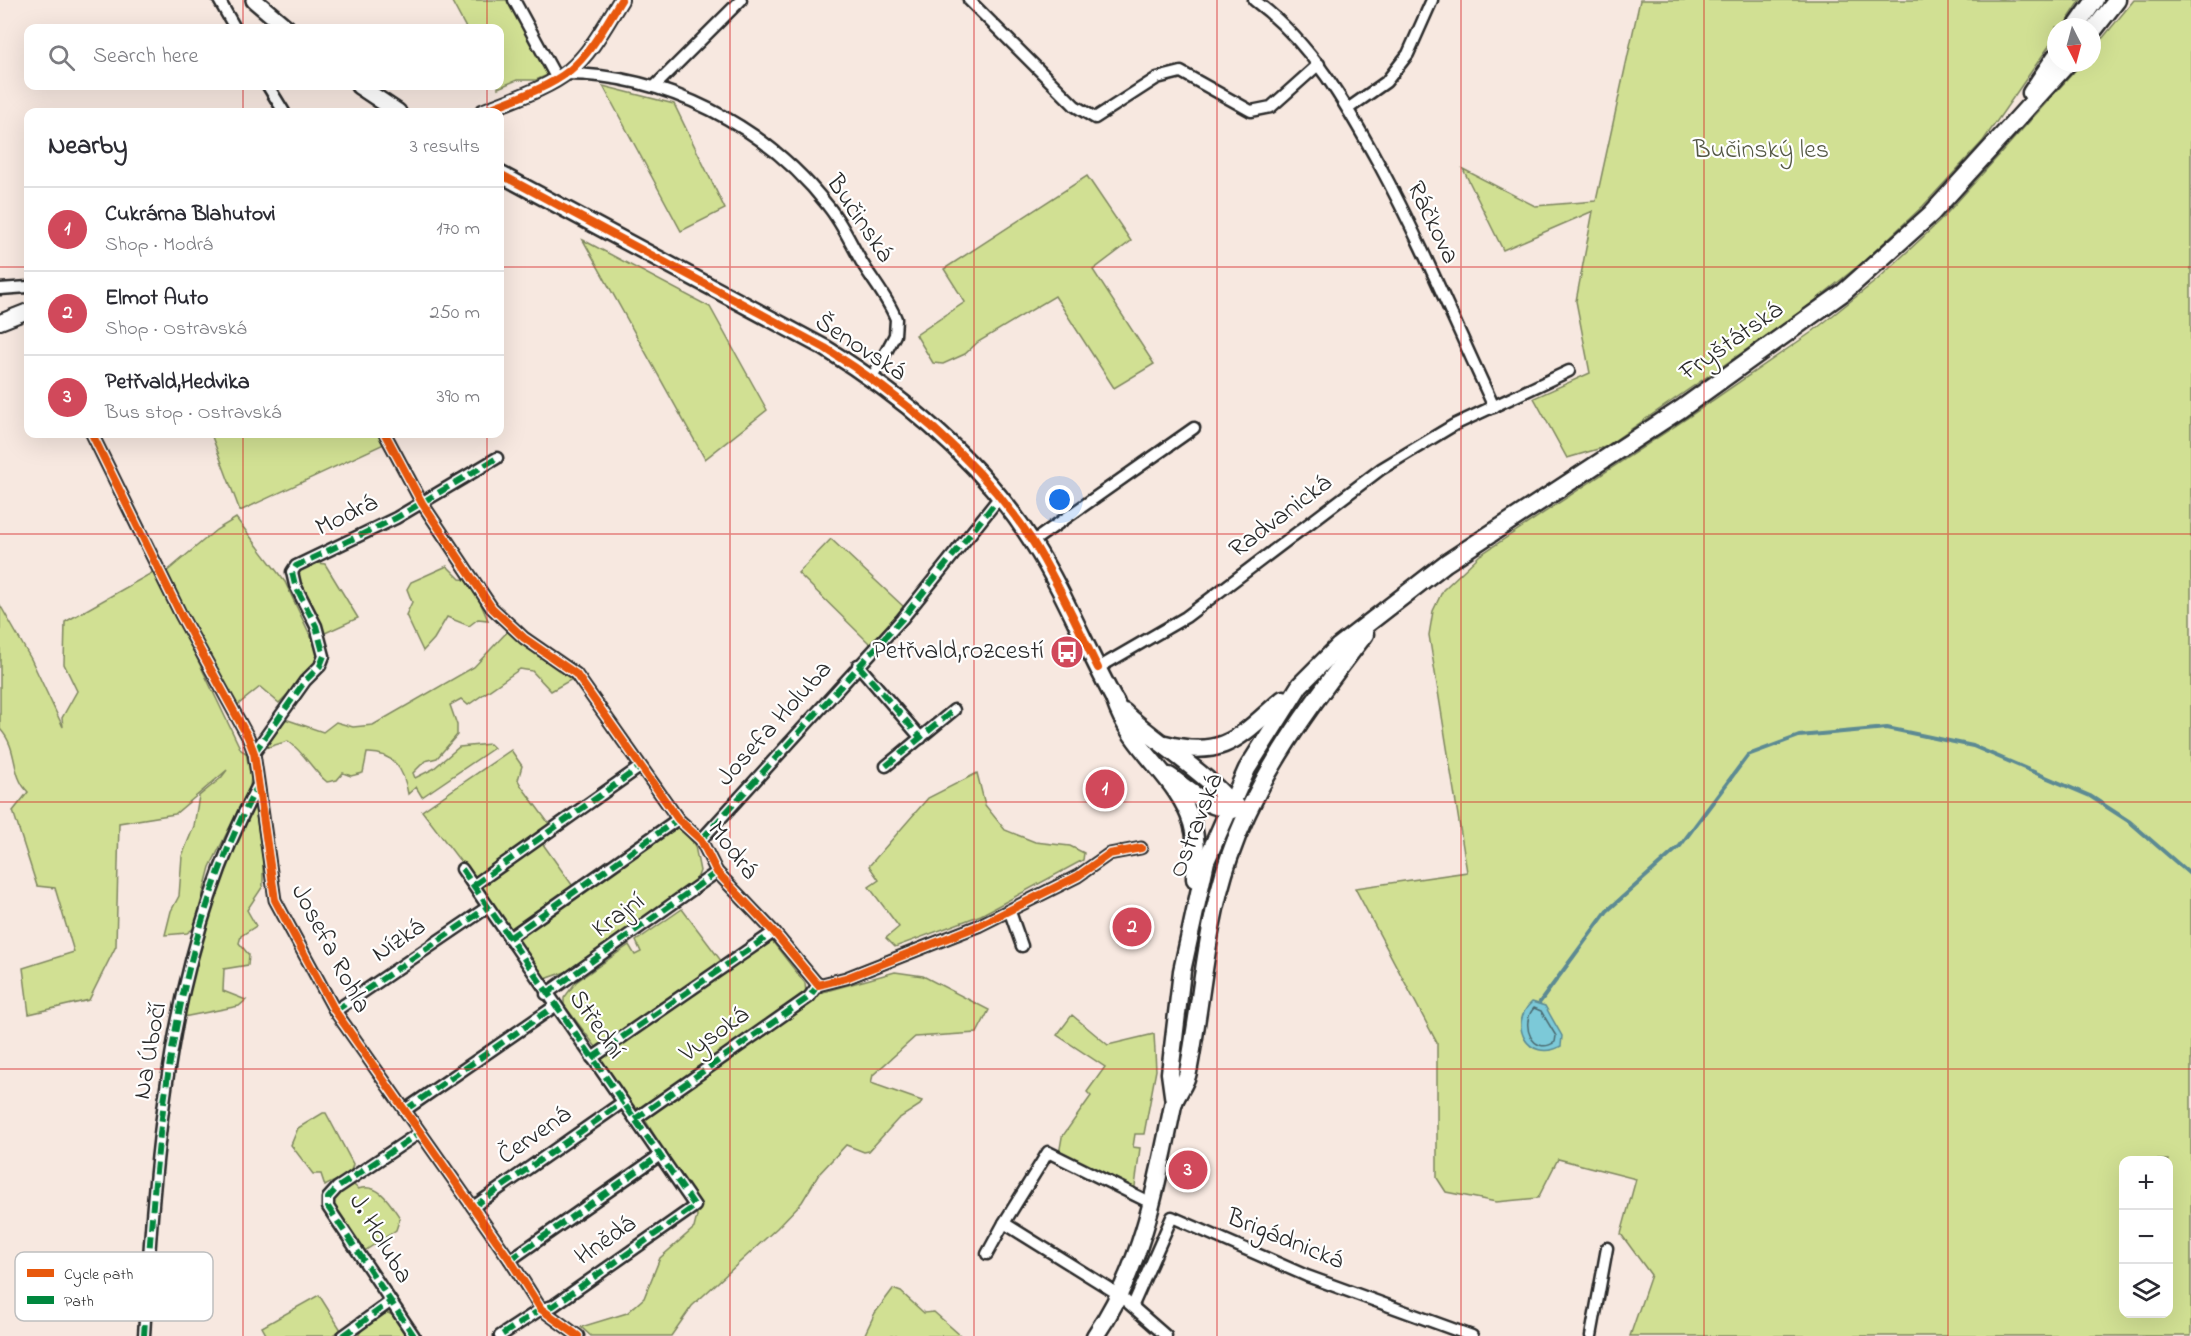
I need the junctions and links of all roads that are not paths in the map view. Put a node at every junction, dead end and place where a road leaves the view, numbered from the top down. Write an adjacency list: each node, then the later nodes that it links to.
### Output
1 (219, 0): 13 (street)
2 (254, 0): 14 (main road)
3 (514, 0): 18 (street)
4 (621, 0): 18 (street)
5 (741, 0): 19 (street)
6 (969, 0): 15 (street)
7 (1254, 0): 15 (street, Ráčkova)
8 (1432, 0): 25 (street)
9 (2095, 0): 11 (main road)
10 (2117, 1): 12 (main road)
11 (2082, 18)
12 (2101, 21)
13 (234, 24)
14 (282, 24)
15 (1319, 64): 25 (street, Ráčkova)
16 (2047, 69): 26 (main road, Fryštátská)
17 (2060, 72): 26 (main road, Fryštátská)
18 (561, 76): 19 (street, Bučinská); 24 (street)
19 (655, 86): 33 (street, Bučinská)
20 (270, 90): 22 (street)
21 (365, 90): 23 (main road)
22 (282, 108)
23 (392, 108)
24 (491, 108)
25 (1348, 108): 34 (street, Ráčkova)
26 (1992, 148): 42 (main road, Fryštátská)
27 (504, 176): 33 (main road, Šenovská)
28 (1, 286): 29 (street)
29 (24, 287)
30 (24, 312): 31 (street)
31 (0, 322)
32 (1569, 371): 34 (street, Radvanická)
33 (872, 378): 39 (main road, Šenovská)
34 (1494, 406): 45 (street, Radvanická)
35 (1194, 428): 41 (street)
36 (97, 438): 51 (street, Josefa Rohla)
37 (387, 438): 40 (street, Modrá)
38 (497, 458): 40 (street, Modrá)
39 (999, 498): 41 (main road, Šenovská); 44 (street, Josefa Holuba)
40 (422, 503): 51 (street, Modrá); 53 (street, Modrá)
41 (1032, 542): 45 (main road, Šenovská)
42 (1474, 546): 43 (main road, Ostravská)
43 (1378, 617): 46 (main road, Ostravská); 56 (main road, Ostravská)
44 (858, 665): 49 (street, Josefa Holuba); 59 (street, Josefa Holuba)
45 (1098, 668): 47 (main road, Šenovská)
46 (1300, 685): 50 (main road); 57 (main road, Ostravská)
47 (1114, 701): 50 (main road); 54 (main road)
48 (954, 710): 49 (street)
49 (921, 738): 52 (street)
50 (1158, 742): 57 (main road)
51 (254, 753): 55 (street, Josefa Rohla)
52 (886, 765)
53 (640, 767): 58 (street, Modrá); 64 (street)
54 (1159, 769): 57 (main road); 65 (main road)
55 (257, 787): 74 (street, Josefa Rohla); 87 (street, Na Úbočí)
56 (1257, 793): 57 (main road); 61 (main road, Ostravská)
57 (1230, 805): 61 (main road); 65 (main road, Ostravská)
58 (678, 819): 59 (street, Modrá); 69 (street, Krajní)
59 (701, 840): 63 (street, Modrá)
60 (1141, 848): 67 (street)
61 (1229, 858): 77 (main road, Ostravská)
62 (462, 869): 64 (street, Střední)
63 (717, 872): 68 (street, Modrá); 72 (street, Krajní)
64 (474, 885): 66 (street, Střední)
65 (1196, 901): 77 (main road, Ostravská)
66 (488, 907): 69 (street, Střední); 74 (street, Nízká)
67 (1010, 912): 70 (street); 71 (street)
68 (774, 932): 71 (street, Modrá); 75 (street)
69 (509, 938): 72 (street, Střední)
70 (1022, 946)
71 (818, 985): 79 (street, Vysoká)
72 (546, 994): 73 (street, Střední)
73 (555, 1006): 75 (street, Střední); 78 (street)
74 (335, 1011): 78 (street, Josefa Rohla)
75 (592, 1058): 76 (street, Střední)
76 (623, 1102): 79 (street, Střední); 84 (street, Červená)
77 (1174, 1102): 82 (main road, Ostravská)
78 (405, 1110): 80 (street, Josefa Rohla)
79 (635, 1119): 81 (street, Střední)
80 (419, 1133): 84 (street, Josefa Rohla); 91 (street, J. Holuba)
81 (660, 1155): 83 (street, Střední); 89 (street, Hnědá)
82 (1153, 1204): 85 (street); 90 (main road, Ostravská)
83 (694, 1206): 93 (street, Hnědá)
84 (473, 1207): 89 (street, Josefa Rohla)
85 (1004, 1223): 88 (street); 90 (street)
86 (1607, 1248): 103 (street)
87 (149, 1252)
88 (987, 1254)
89 (510, 1260): 93 (street, Josefa Rohla)
90 (1118, 1294): 92 (street); 100 (main road, Ostravská)
91 (390, 1302): 96 (street); 97 (street, J. Holuba)
92 (1133, 1305): 101 (street); 102 (street, Brigádnická)
93 (541, 1309): 98 (street); 99 (street, Josefa Rohla)
94 (145, 1321): 95 (street, Na Úbočí)
95 (144, 1336)
96 (343, 1336)
97 (414, 1336)
98 (500, 1336)
99 (578, 1336)
100 (1095, 1336)
101 (1166, 1336)
102 (1472, 1336)
103 (1591, 1336)

